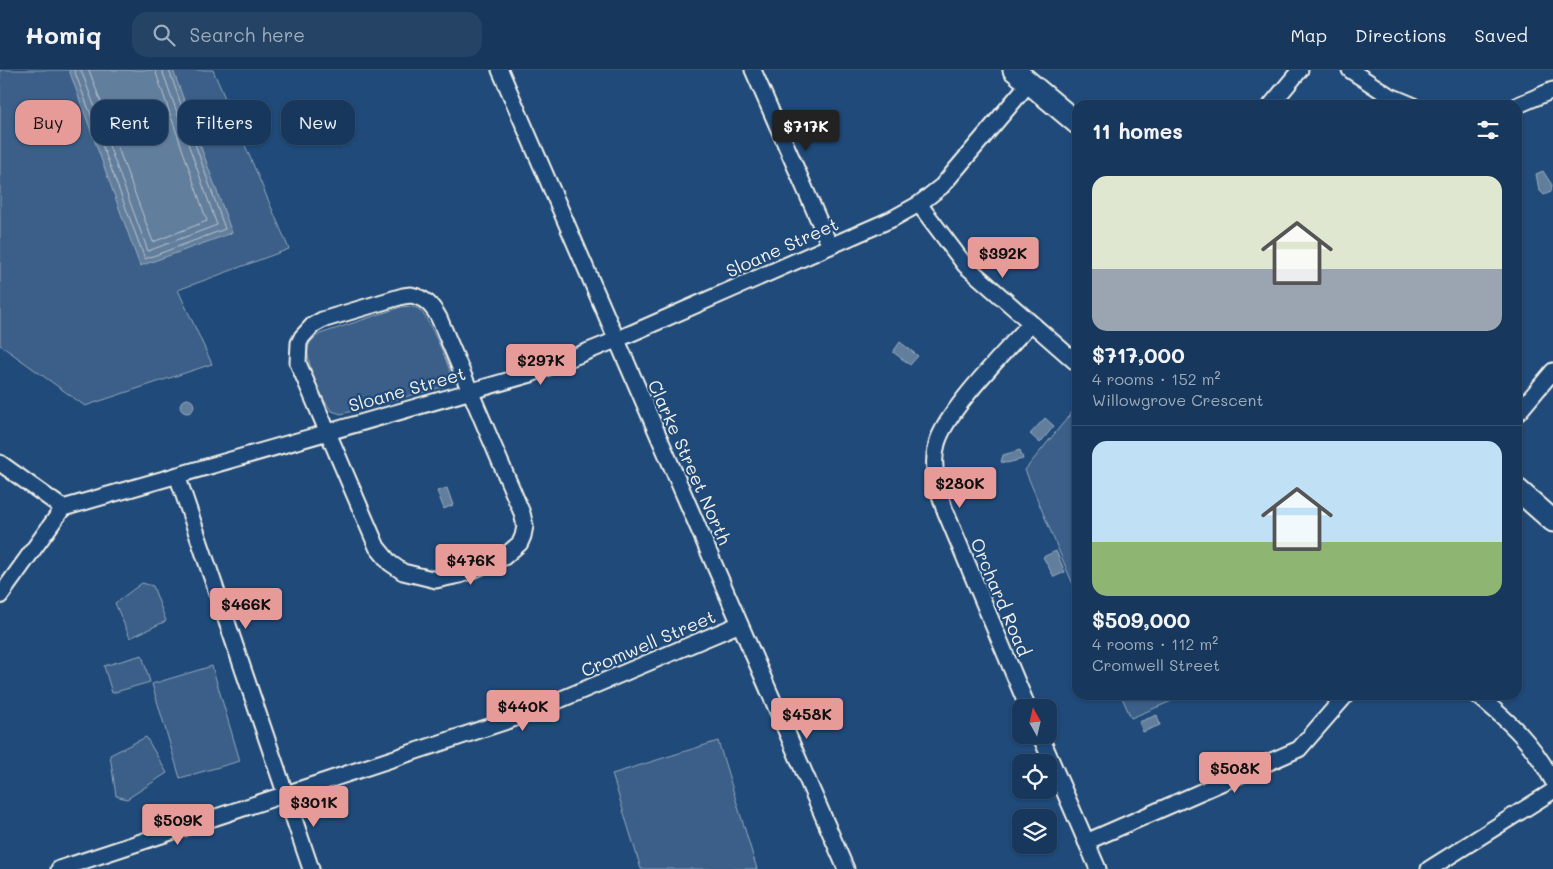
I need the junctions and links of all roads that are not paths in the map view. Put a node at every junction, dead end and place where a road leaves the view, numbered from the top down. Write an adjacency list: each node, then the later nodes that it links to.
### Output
1 (500, 70): 14 (street, Clarke Street North)
2 (754, 70): 12 (street)
3 (1300, 70): 7 (street)
4 (1350, 70): 8 (street)
5 (1021, 76): 10 (main road); 11 (street, Sloane Street)
6 (1553, 90): 9 (street)
7 (1275, 100)
8 (1400, 100)
9 (1522, 103)
10 (1072, 119)
11 (918, 204): 12 (street, Sloane Street); 13 (street)
12 (830, 246): 14 (street, Sloane Street)
13 (1030, 324): 15 (street); 27 (street, Orchard Road)
14 (616, 340): 17 (street, Sloane Street); 26 (street, Clarke Street North)
15 (1072, 359)
16 (1553, 371): 18 (street)
17 (469, 391): 19 (street, Sloane Street); 19 (street); 19 (street)
18 (1522, 408)
19 (327, 432): 21 (street, Sloane Street)
20 (0, 463): 23 (street)
21 (177, 475): 23 (street, Sloane Street); 33 (street)
22 (1522, 494): 24 (main road)
23 (63, 508): 25 (street)
24 (1553, 521)
25 (0, 596)
26 (740, 624): 33 (street, Cromwell Street); 37 (street, Clarke Street North)
27 (1024, 699)
28 (1342, 700): 34 (street)
29 (1483, 700): 31 (street)
30 (1044, 744): 34 (street)
31 (1553, 782)
32 (1553, 791): 39 (street)
33 (287, 795): 35 (street, Cromwell Street); 36 (street)
34 (1086, 842): 38 (street)
35 (59, 869)
36 (312, 869)
37 (846, 869)
38 (1098, 869)
39 (1429, 869)

